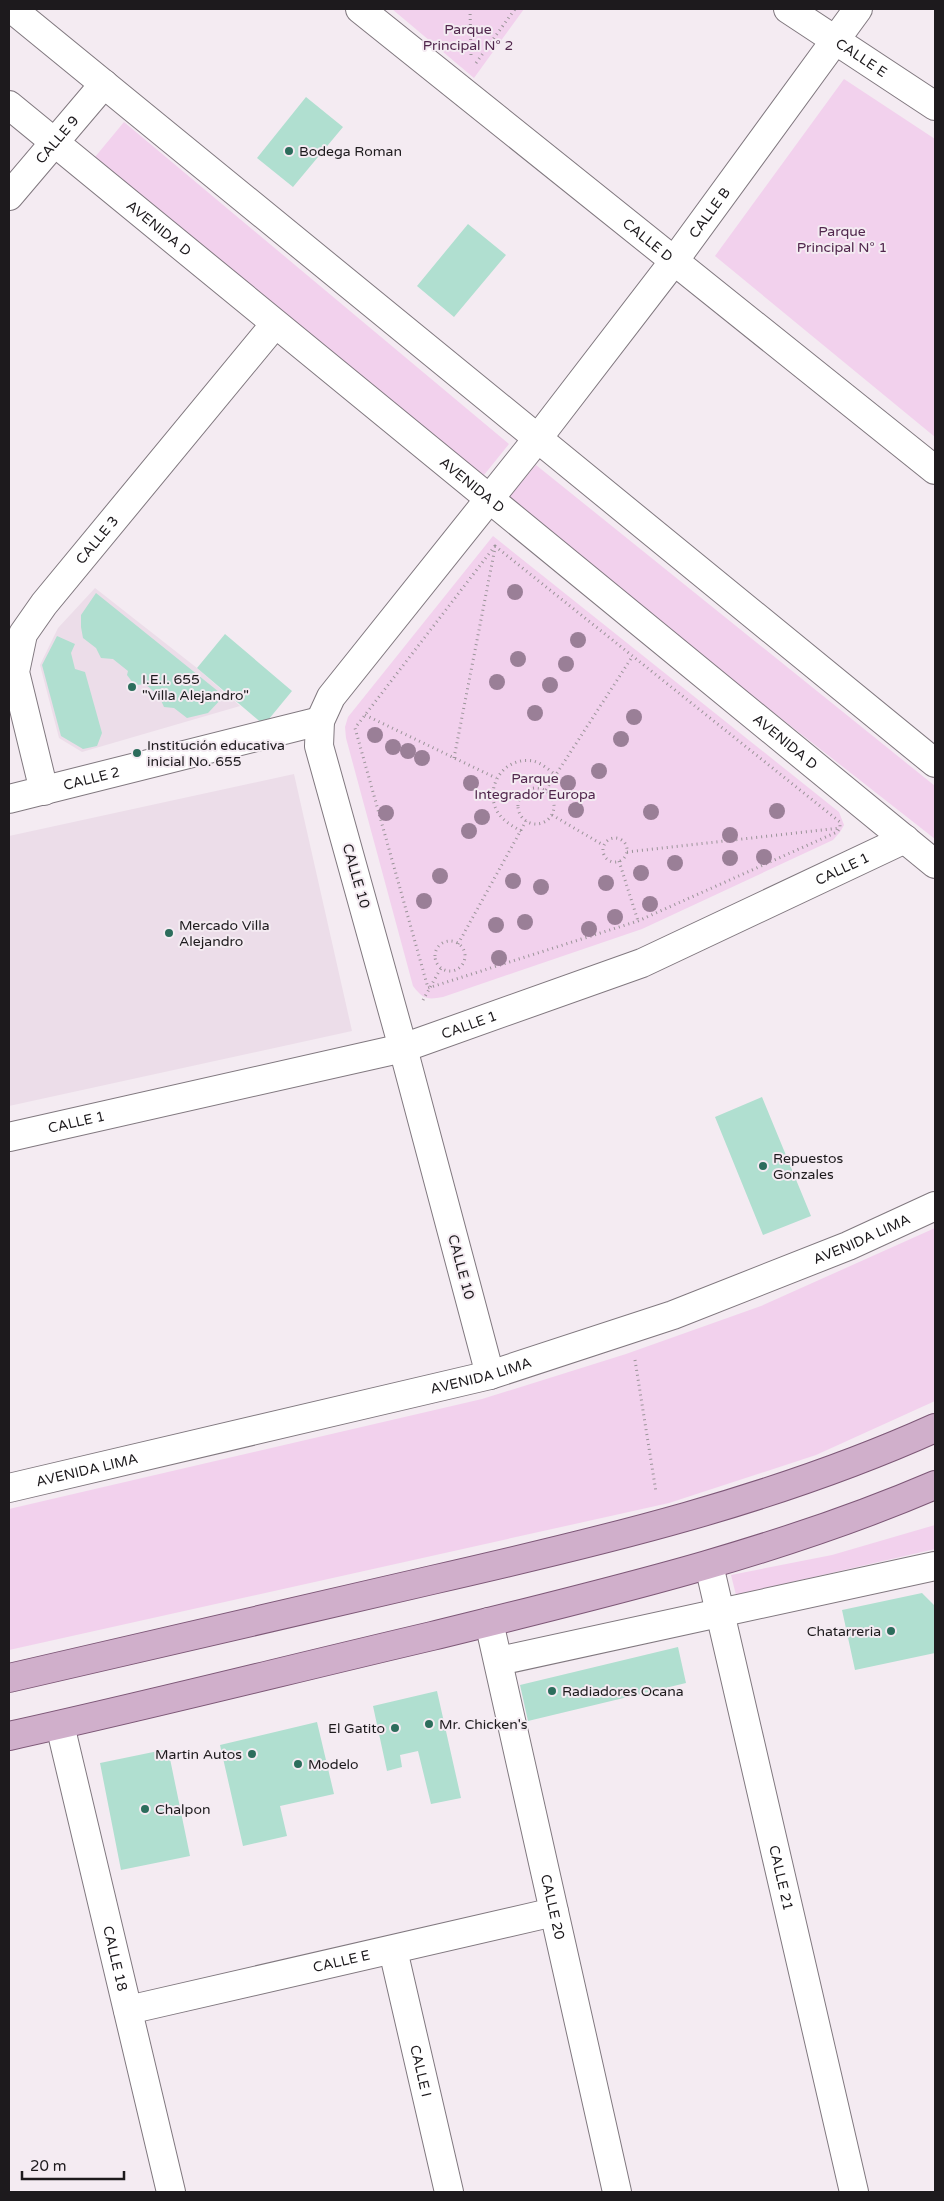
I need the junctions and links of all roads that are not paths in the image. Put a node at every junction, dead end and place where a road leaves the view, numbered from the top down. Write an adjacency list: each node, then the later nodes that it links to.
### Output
1 (12, 9): 6 (street)
2 (360, 9): 11 (street, CALLE D)
3 (788, 9): 5 (street, CALLE E)
4 (858, 9): 5 (street, CALLE B)
5 (835, 40): 8 (street, CALLE E); 11 (street, CALLE B)
6 (104, 84): 9 (street, CALLE 9); 13 (street)
7 (9, 105): 9 (street, AVENIDA D)
8 (935, 106)
9 (55, 143): 10 (street, CALLE 9); 12 (street, AVENIDA D)
10 (9, 196)
11 (674, 261): 13 (street, CALLE B); 14 (street, CALLE D)
12 (275, 324): 15 (street, AVENIDA D); 18 (street, CALLE 3)
13 (538, 438): 15 (street, CALLE 10); 17 (street)
14 (935, 470)
15 (489, 499): 16 (street, CALLE 10); 20 (street, AVENIDA D)
16 (320, 721): 18 (street, CALLE 2); 22 (street, CALLE 10)
17 (935, 763)
18 (44, 791): 19 (street, CALLE 2)
19 (9, 799)
20 (905, 839): 21 (street, AVENIDA D); 22 (street, CALLE 1)
21 (935, 864)
22 (403, 1048): 23 (street, CALLE 1); 25 (street, CALLE 10)
23 (9, 1137)
24 (935, 1206): 25 (street, AVENIDA LIMA)
25 (490, 1375): 28 (street, AVENIDA LIMA)
26 (935, 1428): 34 (main road)
27 (935, 1484): 29 (main road)
28 (9, 1488)
29 (709, 1565): 31 (street, CALLE 21); 32 (main road)
30 (935, 1566): 31 (street)
31 (721, 1612): 33 (street); 43 (street, CALLE 21)
32 (489, 1622): 33 (street, CALLE 20); 35 (main road)
33 (499, 1661): 37 (street, CALLE 20)
34 (9, 1678)
35 (60, 1725): 36 (main road); 39 (street, CALLE 18)
36 (9, 1736)
37 (554, 1912): 38 (street, CALLE E); 42 (street, CALLE 20)
38 (393, 1950): 39 (street, CALLE E); 41 (street, CALLE I)
39 (128, 2010): 40 (street, CALLE 18)
40 (171, 2192)
41 (449, 2192)
42 (618, 2192)
43 (854, 2192)

